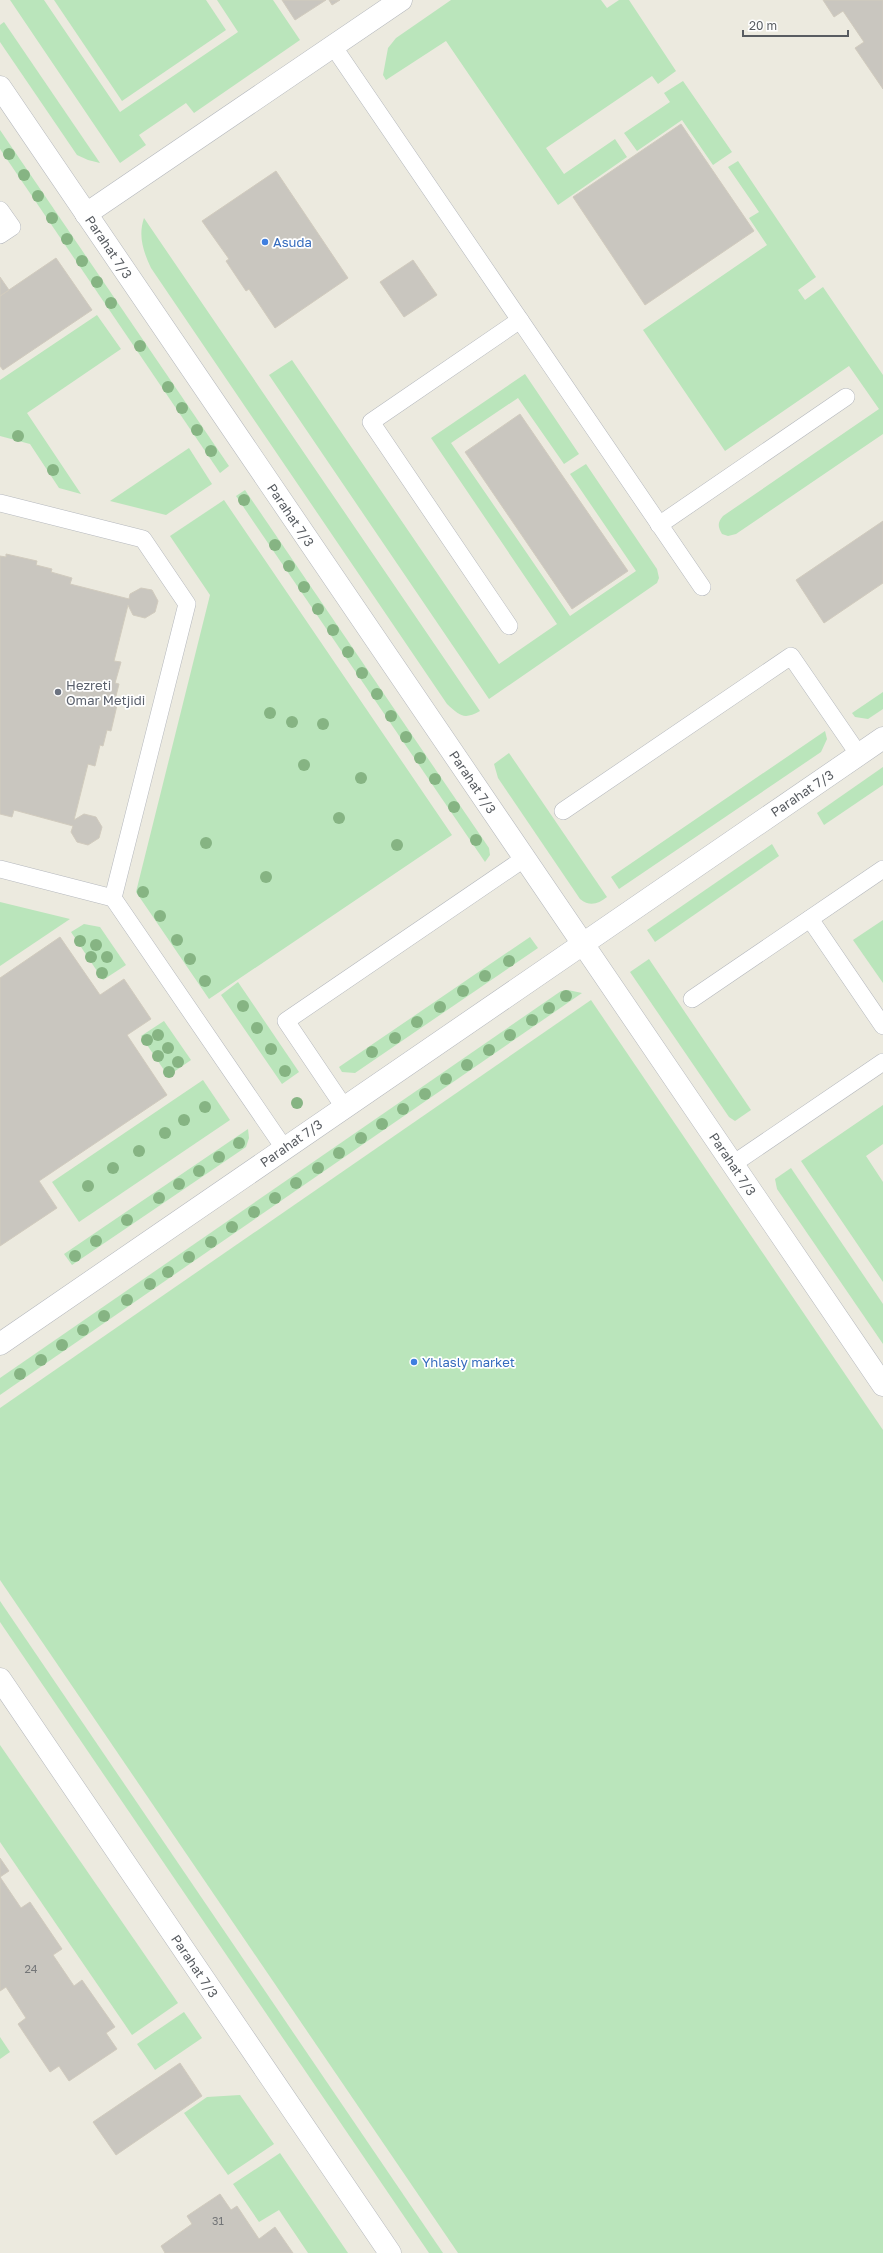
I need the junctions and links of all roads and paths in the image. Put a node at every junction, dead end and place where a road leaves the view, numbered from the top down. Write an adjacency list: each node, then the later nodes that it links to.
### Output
1 (401, 0): 2 (street)
2 (333, 46): 5 (street); 7 (lane)
3 (0, 87): 5 (street, Parahat 7/3)
4 (0, 210): 6 (lane)
5 (86, 214): 16 (street, Parahat 7/3)
6 (0, 235)
7 (520, 320): 10 (lane); 12 (lane)
8 (846, 397): 10 (lane)
9 (0, 503): 19 (lane)
10 (659, 524): 11 (lane)
11 (702, 587)
12 (509, 626)
13 (883, 738): 14 (street, Parahat 7/3)
14 (859, 755): 15 (lane); 21 (street, Parahat 7/3)
15 (563, 811)
16 (525, 858): 21 (street, Parahat 7/3); 25 (lane)
17 (0, 869): 19 (lane)
18 (883, 869): 20 (lane)
19 (113, 898): 26 (lane)
20 (810, 919): 22 (lane); 23 (lane)
21 (582, 942): 25 (street, Parahat 7/3); 27 (street, Parahat 7/3)
22 (692, 999)
23 (883, 1026)
24 (883, 1062): 27 (lane)
25 (344, 1106): 26 (street, Parahat 7/3)
26 (284, 1148): 28 (street, Parahat 7/3)
27 (732, 1164): 29 (street, Parahat 7/3)
28 (0, 1344)
29 (883, 1385)
30 (0, 1679): 31 (street, Parahat 7/3)
31 (390, 2253)

